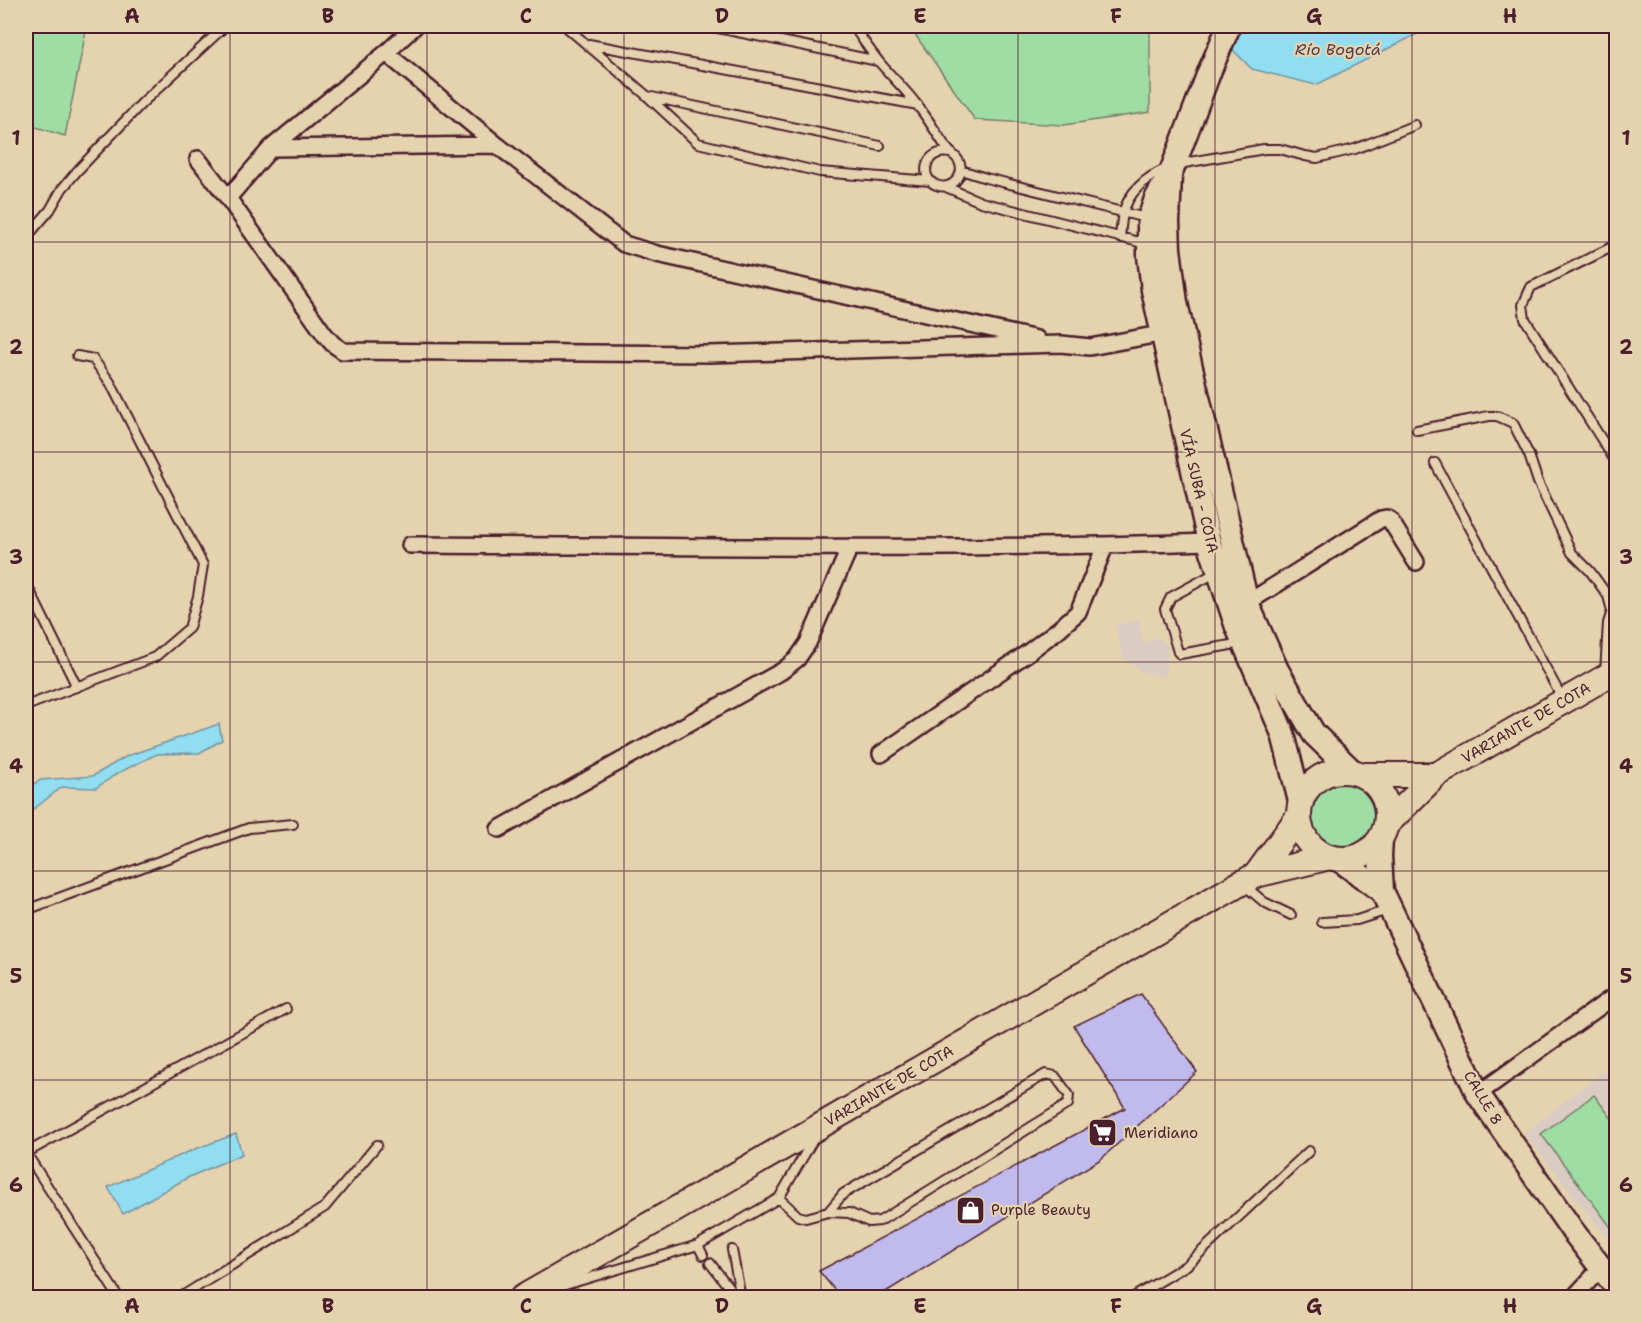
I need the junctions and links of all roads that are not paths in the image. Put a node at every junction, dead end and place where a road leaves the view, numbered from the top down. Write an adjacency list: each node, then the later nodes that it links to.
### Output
1 (225, 26): 25 (lane)
2 (415, 26): 8 (street)
3 (565, 26): 7 (lane)
4 (708, 26): 9 (lane)
5 (853, 26): 9 (lane)
6 (1229, 26): 19 (main road, VÍA SUBA - COTA)
7 (587, 43): 10 (lane); 11 (lane)
8 (386, 53): 13 (street); 15 (street)
9 (878, 61): 11 (lane)
10 (646, 96): 14 (lane); 20 (lane)
11 (918, 105): 16 (lane)
12 (1415, 125): 19 (lane)
13 (497, 145): 15 (street); 30 (street)
14 (880, 146)
15 (272, 148): 22 (street)
16 (949, 153): 18 (lane); 20 (lane)
17 (198, 159): 22 (street)
18 (961, 170): 21 (lane); 23 (lane)
19 (1171, 170): 23 (lane); 24 (main road, VÍA SUBA - COTA)
20 (930, 181): 21 (lane)
21 (945, 186): 26 (lane)
22 (228, 198): 30 (street)
23 (1123, 213): 24 (lane); 26 (lane)
24 (1159, 220): 28 (main road, VÍA SUBA - COTA)
25 (26, 238)
26 (1120, 238): 28 (lane)
27 (1617, 245): 33 (lane)
28 (1159, 247): 29 (main road, VÍA SUBA - COTA)
29 (1172, 332): 30 (street); 35 (main road, VÍA SUBA - COTA); 42 (main road, VÍA SUBA - COTA)
30 (1060, 344)
31 (77, 356): 46 (lane)
32 (1417, 430): 43 (lane)
33 (1617, 462)
34 (1435, 464): 47 (lane)
35 (1209, 542): 37 (street); 40 (main road, VÍA SUBA - COTA)
36 (410, 545): 38 (street)
37 (1105, 546): 38 (street); 49 (street)
38 (850, 547): 54 (street)
39 (1416, 562): 42 (street)
40 (1218, 571): 44 (main road, VÍA SUBA - COTA); 44 (lane)
41 (26, 583): 46 (lane)
42 (1247, 603): 50 (main road, VÍA SUBA - COTA)
43 (1612, 622): 45 (lane)
44 (1244, 642): 52 (main road, VÍA SUBA - COTA)
45 (1610, 675): 47 (main road, VARIANTE DE COTA)
46 (77, 687): 48 (lane)
47 (1563, 701): 51 (main road, VARIANTE DE COTA)
48 (26, 706)
49 (881, 754)
50 (1358, 773): 51 (main road); 52 (main road); 55 (main road)
51 (1436, 775): 55 (main road, VARIANTE DE COTA)
52 (1299, 809): 56 (main road); 57 (main road, VARIANTE DE COTA)
53 (293, 824): 59 (lane)
54 (499, 830)
55 (1384, 831): 56 (main road); 58 (main road)
56 (1334, 858): 57 (main road, VARIANTE DE COTA); 58 (main road)
57 (1249, 879): 60 (lane); 65 (main road, VARIANTE DE COTA)
58 (1386, 900): 61 (lane); 64 (main road, CALLE 8)
59 (26, 910)
60 (1291, 915)
61 (1322, 922)
62 (1617, 995): 64 (street)
63 (286, 1009): 68 (lane)
64 (1478, 1095): 77 (main road, CALLE 8)
65 (821, 1126): 69 (lane); 81 (main road, VARIANTE DE COTA)
66 (377, 1145): 80 (lane)
67 (1309, 1151): 83 (lane)
68 (26, 1153): 79 (lane)
69 (779, 1198): 70 (lane); 71 (lane)
70 (828, 1212): 70 (lane)
71 (726, 1229): 72 (lane); 73 (lane)
72 (731, 1239)
73 (698, 1245): 75 (lane); 81 (lane)
74 (732, 1250): 82 (lane)
75 (703, 1255)
76 (710, 1263): 82 (lane)
77 (1602, 1267): 78 (main road, CALLE 8); 84 (street)
78 (1617, 1287)
79 (119, 1298)
80 (179, 1298)
81 (523, 1298)
82 (739, 1298)
83 (1132, 1298)
84 (1573, 1298)

